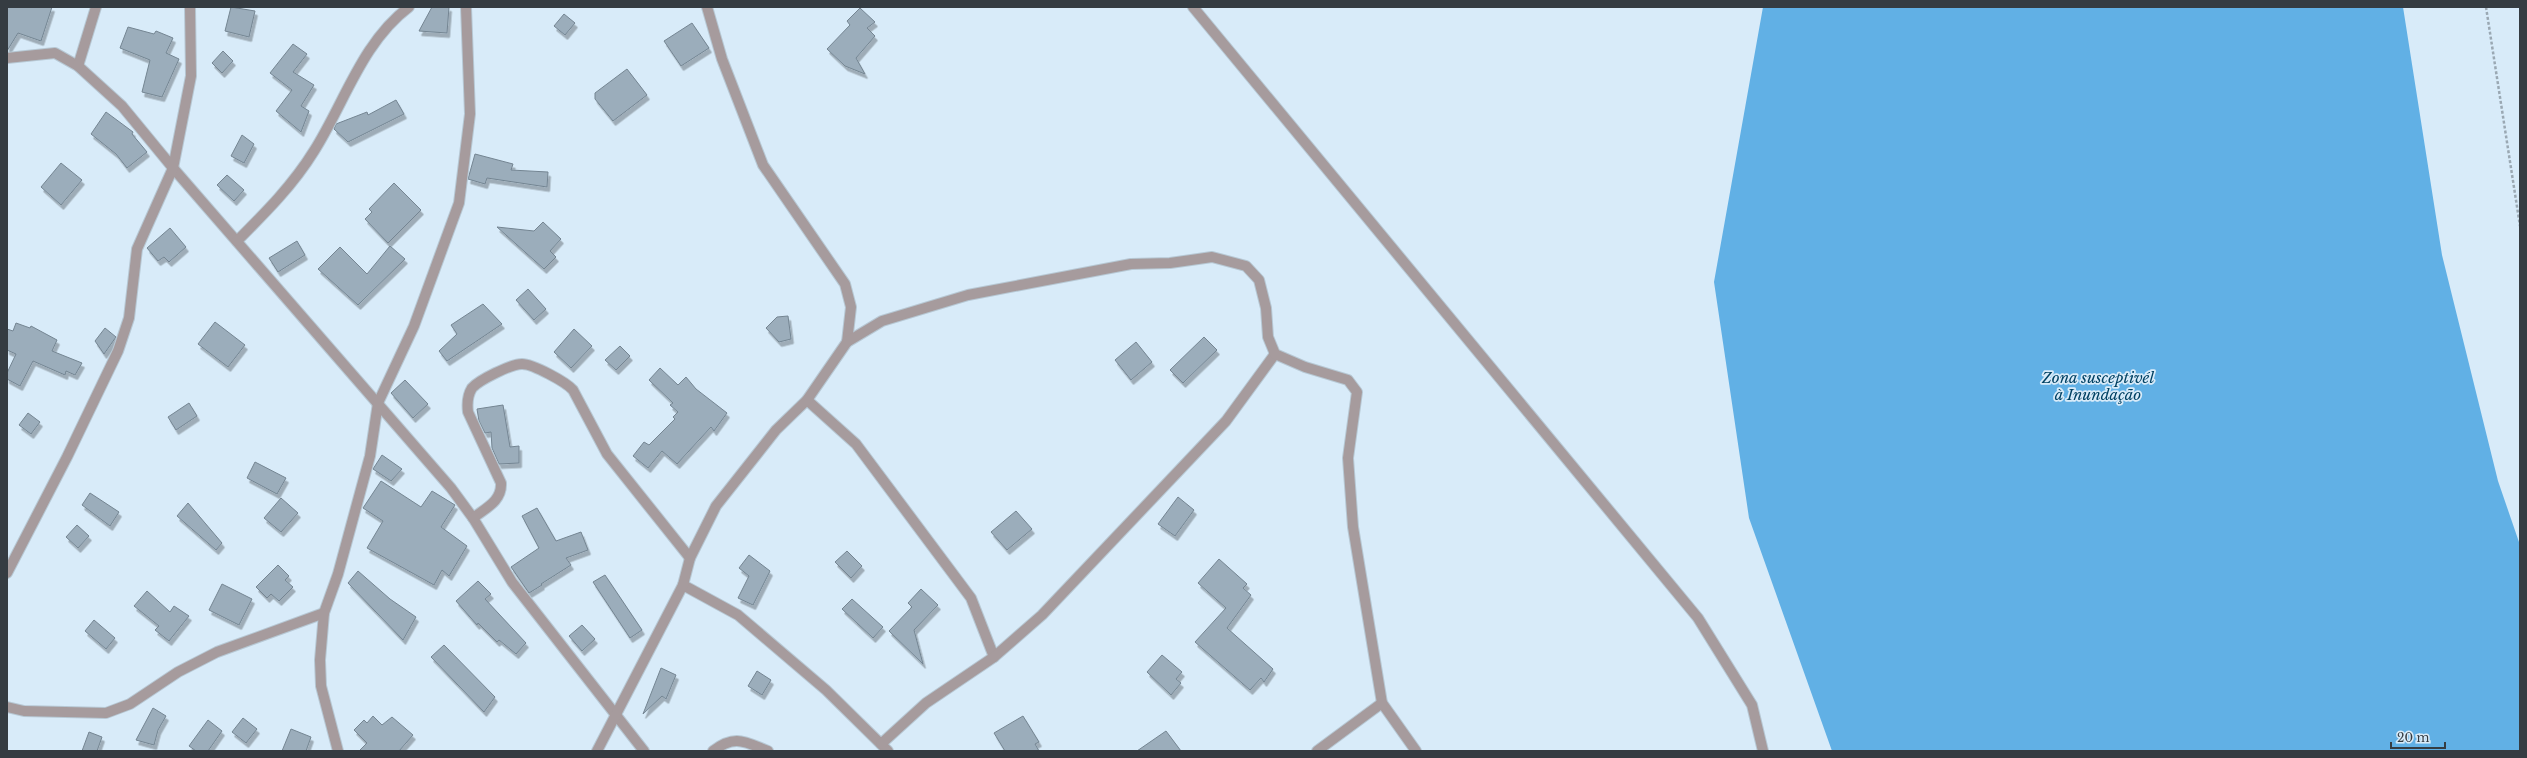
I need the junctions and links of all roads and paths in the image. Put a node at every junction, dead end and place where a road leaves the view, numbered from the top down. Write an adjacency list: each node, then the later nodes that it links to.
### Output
1 (96, 7): 9 (street)
2 (190, 7): 10 (street)
3 (409, 7): 12 (street)
4 (466, 7): 16 (street)
5 (707, 7): 13 (street)
6 (1193, 7): 34 (street)
7 (2486, 7): 11 (path)
8 (7, 58): 9 (street)
9 (78, 66): 10 (street)
10 (173, 168): 12 (street); 19 (street)
11 (2520, 226)
12 (237, 241): 16 (street)
13 (847, 342): 14 (street); 15 (street)
14 (1276, 354): 22 (street); 23 (street)
15 (807, 400): 18 (street); 22 (street)
16 (378, 403): 17 (street); 21 (street)
17 (473, 518): 18 (street); 25 (street)
18 (690, 558): 20 (street)
19 (7, 573)
20 (683, 585): 25 (street); 26 (street)
21 (324, 613): 24 (street); 27 (street)
22 (994, 657): 26 (street)
23 (1382, 703): 32 (street); 33 (street)
24 (7, 707)
25 (615, 714): 28 (street); 29 (street)
26 (884, 748)
27 (338, 751)
28 (597, 751)
29 (644, 751)
30 (713, 751): 31 (street)
31 (768, 751)
32 (1317, 751)
33 (1416, 751)
34 (1763, 751)

